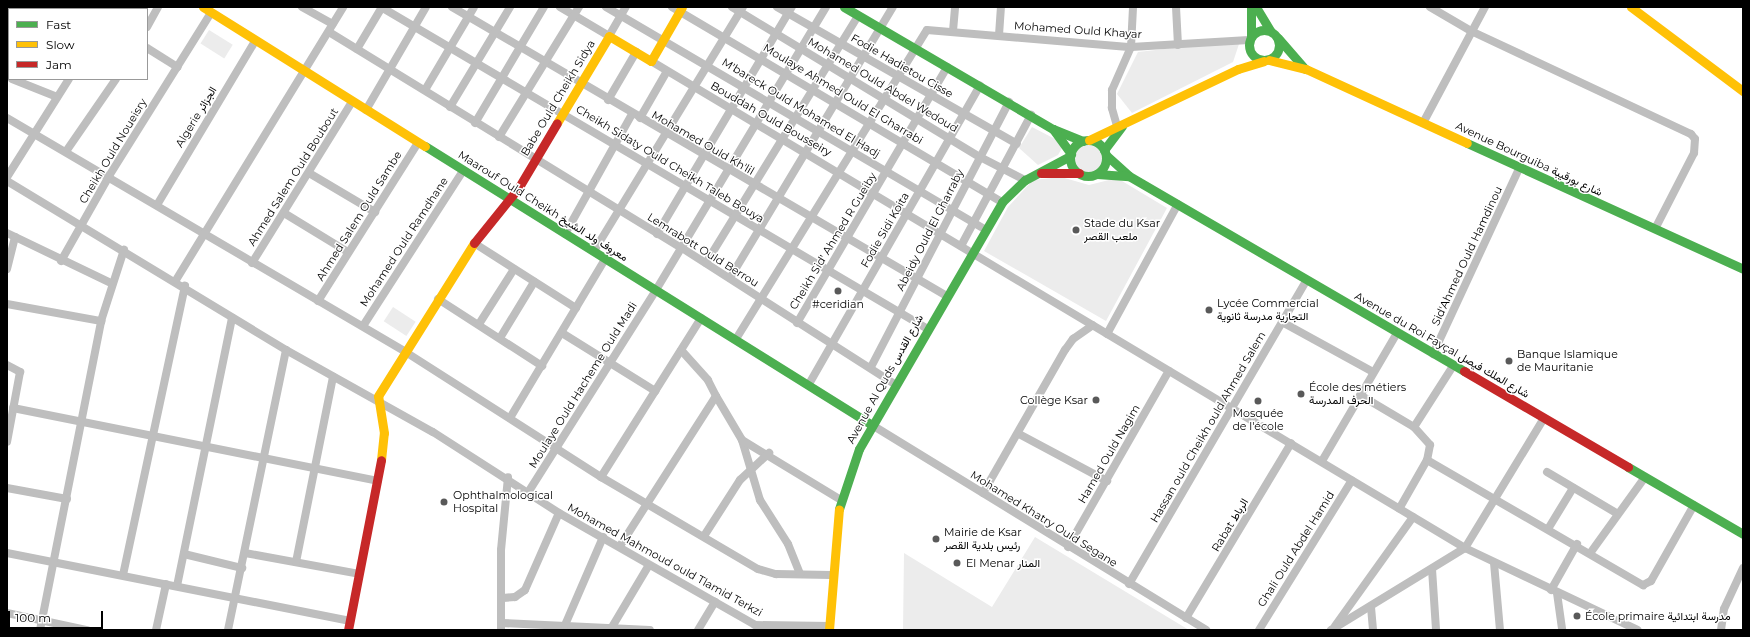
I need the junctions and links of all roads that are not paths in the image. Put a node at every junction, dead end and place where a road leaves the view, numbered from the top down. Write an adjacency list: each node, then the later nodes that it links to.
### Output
1 (103, 7): 31 (street)
2 (158, 7): 41 (street)
3 (203, 7): 35 (main road, Maarouf Ould Cheikh معروف ولد الشيخ)
4 (302, 7): 40 (street)
5 (343, 7): 40 (street)
6 (382, 7): 42 (street, Cheikh Sidaty Ould Cheikh Taleb Bouya); 66 (street)
7 (426, 7): 42 (street)
8 (452, 7): 36 (street, Mohamed Ould Kh'lil)
9 (474, 7): 36 (street)
10 (510, 7): 49 (street)
11 (544, 7): 61 (street)
12 (560, 7): 37 (street, Bouddah Ould Bousseiry)
13 (579, 7): 37 (street)
14 (606, 7): 38 (street, M'bareck Ould Mohamed El Hadj)
15 (626, 7): 38 (street, Babe Ould Cheikh Sidya)
16 (732, 7): 33 (street, Mohamed Ould Abdel Wedoud)
17 (777, 7): 34 (street, Fodie Hadietou Cisse)
18 (826, 7): 43 (street, Moulaye Ould Hacheme Ould Madi)
19 (844, 7): 39 (main road)
20 (893, 7): 44 (street)
21 (955, 7): 46 (street)
22 (1001, 7): 51 (street)
23 (1133, 7): 62 (street)
24 (1176, 7): 59 (street)
25 (1251, 7): 56 (main road)
26 (1256, 7): 45 (main road)
27 (1430, 7): 47 (street)
28 (1485, 7): 47 (street)
29 (1631, 7): 97 (main road)
30 (1646, 7): 90 (main road)
31 (108, 8)
32 (678, 9): 53 (street, Moulaye Ahmed Ould El Gharrabi); 55 (main road)
33 (742, 10): 50 (street, Mohamed Ould Abdel Wedoud); 53 (street)
34 (790, 10): 43 (street, Fodie Hadietou Cisse); 50 (street)
35 (211, 13): 57 (main road, Maarouf Ould Cheikh معروف ولد الشيخ); 76 (street, Cheikh Ould Noueisry)
36 (468, 16): 49 (street, Mohamed Ould Kh'lil); 60 (street)
37 (574, 16): 52 (street, Bouddah Ould Bousseiry); 72 (street)
38 (621, 16): 52 (street, Babe Ould Cheikh Sidya); 55 (street, M'bareck Ould Mohamed El Hadj)
39 (858, 16): 44 (main road); 58 (street)
40 (333, 24): 48 (street)
41 (148, 25)
42 (414, 27): 60 (street, Cheikh Sidaty Ould Cheikh Taleb Bouya); 80 (street)
43 (812, 28): 58 (street, Fodie Hadietou Cisse); 65 (street, Moulaye Ould Hacheme Ould Madi)
44 (881, 29): 63 (main road); 69 (street)
45 (1270, 30): 54 (main road); 56 (main road)
46 (954, 31): 51 (street, Mohamed Ould Khayar); 63 (street, Mohamed Ould Khayar)
47 (1471, 31): 121 (street); 185 (street)
48 (329, 32): 66 (street, Lemrabott Ould Berrou); 82 (street)
49 (495, 32): 61 (street, Mohamed Ould Kh'lil); 73 (street)
50 (776, 34): 65 (street, Mohamed Ould Abdel Wedoud); 68 (street)
51 (999, 35): 62 (street, Mohamed Ould Khayar)
52 (609, 36): 67 (main road, Bouddah Ould Bousseiry); 91 (main road, Babe Ould Cheikh Sidya)
53 (725, 38): 68 (street, Moulaye Ahmed Ould El Gharrabi); 75 (street)
54 (1278, 38): 70 (main road); 79 (main road, Avenue Bourguiba شارع بورقيبة)
55 (663, 40): 71 (main road); 75 (street, M'bareck Ould Mohamed El Hadj)
56 (1250, 40): 59 (street, Mohamed Ould Khayar); 70 (main road); 78 (main road)
57 (255, 41): 82 (main road, Maarouf Ould Cheikh معروف ولد الشيخ); 174 (street, Algerie الجزائر)
58 (842, 45): 69 (street, Fodie Hadietou Cisse); 74 (street)
59 (1178, 45): 62 (street, Mohamed Ould Khayar)
60 (450, 47): 73 (street, Cheikh Sidaty Ould Cheikh Taleb Bouya); 96 (street)
61 (520, 47): 72 (street, Mohamed Ould Kh'lil); 84 (street)
62 (1131, 47): 123 (street)
63 (915, 48): 77 (main road); 85 (street)
64 (148, 49): 76 (street)
65 (802, 49): 74 (street, Mohamed Ould Abdel Wedoud); 83 (street, Moulaye Ould Hacheme Ould Madi)
66 (357, 50): 80 (street, Lemrabott Ould Berrou)
67 (636, 52): 71 (main road, Bouddah Ould Bousseiry); 102 (street)
68 (762, 58): 83 (street, Moulaye Ahmed Ould El Gharrabi); 94 (street)
69 (864, 58): 85 (street, Fodie Hadietou Cisse); 89 (street)
70 (1267, 60): 78 (main road); 79 (main road, Avenue Bourguiba شارع بورقيبة)
71 (651, 61): 81 (street, Bouddah Ould Bousseiry)
72 (547, 62): 91 (street, Mohamed Ould Kh'lil); 98 (street)
73 (477, 63): 84 (street, Cheikh Sidaty Ould Cheikh Taleb Bouya); 107 (street)
74 (828, 64): 89 (street, Mohamed Ould Abdel Wedoud); 95 (street)
75 (708, 65): 93 (street); 94 (street, M'bareck Ould Mohamed El Hadj)
76 (177, 67): 157 (street, Cheikh Ould Noueisry)
77 (947, 67): 92 (main road); 99 (street, Cheikh Sid' Ahmed R Gueiby)
78 (1238, 69): 118 (main road)
79 (1306, 69): 121 (main road, Avenue Bourguiba شارع بورقيبة)
80 (390, 70): 96 (street, Lemrabott Ould Berrou); 108 (street)
81 (667, 71): 93 (street, Bouddah Ould Bousseiry); 116 (street)
82 (304, 72): 103 (main road, Maarouf Ould Cheikh معروف ولد الشيخ); 189 (street)
83 (787, 73): 95 (street, Moulaye Ahmed Ould El Gharrabi); 104 (street, Moulaye Ould Hacheme Ould Madi)
84 (503, 77): 98 (street, Cheikh Sidaty Ould Cheikh Taleb Bouya); 119 (street)
85 (897, 78): 99 (street, Fodie Hadietou Cisse); 101 (street)
86 (14, 80): 100 (street)
87 (68, 80): 100 (street)
88 (115, 80): 137 (street)
89 (852, 80): 101 (street, Mohamed Ould Abdel Wedoud); 106 (street)
90 (1743, 80)
91 (581, 83): 102 (street, Mohamed Ould Kh'lil); 110 (main road, Babe Ould Cheikh Sidya)
92 (980, 86): 105 (main road); 112 (street, Fodie Sidi Koita)
93 (694, 88): 109 (street, Bouddah Ould Bousseiry); 128 (street)
94 (745, 88): 104 (street, M'bareck Ould Mohamed El Hadj); 109 (street)
95 (812, 88): 106 (street, Moulaye Ahmed Ould El Gharrabi); 114 (street)
96 (424, 90): 107 (street, Lemrabott Ould Berrou)
97 (1743, 91)
98 (529, 93): 110 (street, Cheikh Sidaty Ould Cheikh Taleb Bouya); 129 (street)
99 (930, 96): 112 (street, Fodie Hadietou Cisse); 117 (street, Cheikh Sid' Ahmed R Gueiby)
100 (57, 97): 127 (street)
101 (884, 99): 117 (street, Mohamed Ould Abdel Wedoud); 120 (street)
102 (608, 100): 111 (street, Mohamed Ould Kh'lil)
103 (352, 102): 108 (main road, Maarouf Ould Cheikh معروف ولد الشيخ); 153 (street, Ahmed Salem Ould Boubout)
104 (770, 102): 114 (street, M'bareck Ould Mohamed El Hadj); 122 (street, Moulaye Ould Hacheme Ould Madi)
105 (1009, 102): 113 (main road); 126 (street, Abeidy Ould El Gharraby)
106 (836, 103): 120 (street, Moulaye Ahmed Ould El Gharrabi); 125 (street)
107 (450, 107): 119 (street, Lemrabott Ould Berrou)
108 (366, 110): 134 (main road, Maarouf Ould Cheikh معروف ولد الشيخ)
109 (732, 111): 122 (street, Bouddah Ould Bousseiry); 142 (street)
110 (564, 113): 135 (street, Cheikh Sidaty Ould Cheikh Taleb Bouya); 144 (main road, Babe Ould Cheikh Sidya)
111 (632, 114): 116 (street, Mohamed Ould Kh'lil); 135 (street)
112 (964, 114): 126 (street, Fodie Hadietou Cisse); 130 (street, Fodie Sidi Koita)
113 (1030, 115): 124 (main road); 136 (street)
114 (796, 117): 125 (street, M'bareck Ould Mohamed El Hadj); 131 (street)
115 (7, 118): 127 (street)
116 (640, 118): 128 (street, Mohamed Ould Kh'lil)
117 (918, 118): 130 (street, Mohamed Ould Abdel Wedoud); 133 (street, Cheikh Sid' Ahmed R Gueiby)
118 (1126, 121): 123 (main road); 139 (main road)
119 (475, 122): 129 (street, Lemrabott Ould Berrou)
120 (870, 123): 133 (street, Moulaye Ahmed Ould El Gharrabi); 138 (street)
121 (1423, 123): 147 (main road, Avenue Bourguiba شارع بورقيبة)
122 (756, 125): 131 (street, Bouddah Ould Bousseiry); 150 (street, Moulaye Ould Hacheme Ould Madi)
123 (1117, 126): 132 (main road)
124 (1053, 129): 132 (main road); 141 (main road)
125 (820, 132): 138 (street, M'bareck Ould Mohamed El Hadj); 140 (street)
126 (994, 132): 136 (street, Fodie Hadietou Cisse); 143 (street, Abeidy Ould El Gharraby)
127 (34, 133): 137 (street); 159 (street)
128 (665, 133): 142 (street, Mohamed Ould Kh'lil); 146 (street)
129 (499, 137): 144 (street, Lemrabott Ould Berrou)
130 (951, 138): 143 (street, Mohamed Ould Abdel Wedoud); 145 (street, Fodie Sidi Koita)
131 (783, 139): 140 (street, Bouddah Ould Bousseiry); 163 (street)
132 (1086, 140): 139 (main road); 141 (main road)
133 (903, 142): 145 (street, Moulaye Ahmed Ould El Gharrabi); 151 (street, Cheikh Sid' Ahmed R Gueiby)
134 (418, 143): 149 (main road, Maarouf Ould Cheikh معروف ولد الشيخ); 175 (street, Ahmed Salem Ould Sambe)
135 (615, 144): 146 (street, Cheikh Sidaty Ould Cheikh Taleb Bouya); 165 (street)
136 (1017, 144): 148 (street)
137 (67, 150): 157 (street)
138 (852, 151): 151 (street, M'bareck Ould Mohamed El Hadj); 152 (street)
139 (1105, 152): 156 (main road); 158 (main road)
140 (807, 154): 152 (street, Bouddah Ould Bousseiry); 170 (street)
141 (1071, 155): 154 (main road, Avenue Al Quds شارع القدس); 155 (main road)
142 (704, 157): 150 (street, Mohamed Ould Kh'lil); 164 (street)
143 (980, 157): 148 (street, Mohamed Ould Abdel Wedoud); 160 (street, Abeidy Ould El Gharraby)
144 (535, 159): 165 (street, Lemrabott Ould Berrou); 169 (main road, Babe Ould Cheikh Sidya)
145 (936, 161): 160 (street, Moulaye Ahmed Ould El Gharrabi); 166 (street, Fodie Sidi Koita)
146 (648, 163): 164 (street, Cheikh Sidaty Ould Cheikh Taleb Bouya); 176 (street)
147 (1520, 166): 185 (main road, Avenue Bourguiba شارع بورقيبة); 245 (street, Sid'Ahmed Ould Hamdinou)
148 (1004, 169): 161 (street, Mohamed Ould Abdel Wedoud); 168 (street)
149 (463, 171): 169 (main road, Maarouf Ould Cheikh معروف ولد الشيخ); 234 (street, Mohamed Ould Ramdhane)
150 (728, 171): 163 (street, Mohamed Ould Kh'lil); 171 (street, Moulaye Ould Hacheme Ould Madi)
151 (887, 171): 166 (street, M'bareck Ould Mohamed El Hadj); 167 (street, Cheikh Sid' Ahmed R Gueiby)
152 (838, 172): 167 (street, Bouddah Ould Bousseiry); 181 (street)
153 (310, 173): 175 (street); 178 (street, Ahmed Salem Ould Boubout)
154 (1039, 173): 155 (main road, Avenue Al Quds شارع القدس); 161 (main road, Avenue Al Quds شارع القدس)
155 (1079, 173): 156 (main road)
156 (1097, 174): 158 (main road)
157 (109, 176): 174 (street); 183 (street, Cheikh Ould Noueisry)
158 (1129, 176): 173 (main road, Avenue du Roi Fayçal شارع الملك فيصل)
159 (7, 177)
160 (968, 180): 168 (street, Moulaye Ahmed Ould El Gharrabi); 177 (street, Abeidy Ould El Gharraby)
161 (1025, 180): 172 (main road, Avenue Al Quds شارع القدس)
162 (7, 181): 183 (street, Mohamed Mahmoud ould Tlamid Terkzi)
163 (755, 185): 170 (street, Mohamed Ould Kh'lil); 180 (street)
164 (686, 186): 171 (street, Cheikh Sidaty Ould Cheikh Taleb Bouya); 191 (street)
165 (588, 192): 176 (street, Lemrabott Ould Berrou); 190 (street)
166 (919, 193): 177 (street, M'bareck Ould Mohamed El Hadj); 179 (street, Fodie Sidi Koita)
167 (874, 194): 179 (street, Bouddah Ould Bousseiry); 193 (street, Cheikh Sid' Ahmed R Gueiby)
168 (990, 194): 172 (street, Moulaye Ahmed Ould El Gharrabi); 182 (street)
169 (508, 198): 190 (main road, Maarouf Ould Cheikh معروف ولد الشيخ); 194 (main road, Babe Ould Cheikh Sidya)
170 (779, 199): 181 (street, Mohamed Ould Kh'lil); 186 (street)
171 (710, 200): 180 (street, Cheikh Sidaty Ould Cheikh Taleb Bouya); 196 (street, Moulaye Ould Hacheme Ould Madi)
172 (1002, 202): 184 (main road, Avenue Al Quds شارع القدس)
173 (1178, 204): 214 (main road, Avenue du Roi Fayçal شارع الملك فيصل); 238 (street)
174 (157, 205): 189 (street)
175 (375, 212): 200 (street, Ahmed Salem Ould Sambe)
176 (619, 212): 191 (street, Lemrabott Ould Berrou); 199 (street)
177 (952, 212): 182 (street, M'bareck Ould Mohamed El Hadj); 188 (street, Abeidy Ould El Gharraby)
178 (284, 213): 200 (street); 205 (street, Ahmed Salem Ould Boubout)
179 (907, 213): 188 (street, Bouddah Ould Bousseiry); 203 (street, Fodie Sidi Koita)
180 (736, 216): 186 (street, Cheikh Sidaty Ould Cheikh Taleb Bouya); 206 (street)
181 (810, 217): 193 (street, Mohamed Ould Kh'lil); 197 (street)
182 (974, 224): 184 (street, M'bareck Ould Mohamed El Hadj); 195 (street)
183 (82, 226): 198 (street, Mohamed Mahmoud ould Tlamid Terkzi); 204 (street, Cheikh Ould Noueisry)
184 (984, 229): 201 (main road, Avenue Al Quds شارع القدس)
185 (1655, 229): 209 (main road, Avenue Bourguiba شارع بورقيبة)
186 (760, 230): 197 (street, Cheikh Sidaty Ould Cheikh Taleb Bouya); 211 (street)
187 (7, 233): 192 (street)
188 (941, 233): 195 (street, Bouddah Ould Bousseiry); 213 (street, Abeidy Ould El Gharraby)
189 (202, 234): 205 (street); 212 (street)
190 (565, 234): 199 (main road, Maarouf Ould Cheikh معروف ولد الشيخ)
191 (657, 234): 196 (street, Lemrabott Ould Berrou)
192 (15, 237): 204 (street); 207 (street)
193 (845, 238): 203 (street, Mohamed Ould Kh'lil); 210 (street, Cheikh Sid' Ahmed R Gueiby)
194 (474, 243): 208 (street); 221 (main road, Babe Ould Cheikh Sidya)
195 (962, 246): 201 (street, Bouddah Ould Bousseiry)
196 (682, 248): 206 (street, Lemrabott Ould Berrou); 218 (street, Moulaye Ould Hacheme Ould Madi)
197 (791, 248): 210 (street, Cheikh Sidaty Ould Cheikh Taleb Bouya); 222 (street)
198 (124, 250): 212 (street, Mohamed Mahmoud ould Tlamid Terkzi); 216 (street)
199 (594, 251): 202 (main road, Maarouf Ould Cheikh معروف ولد الشيخ)
200 (348, 252): 223 (street, Ahmed Salem Ould Sambe)
201 (970, 252): 220 (main road, Avenue Al Quds شارع القدس); 233 (street, Bouddah Ould Bousseiry)
202 (605, 259): 218 (main road, Maarouf Ould Cheikh معروف ولد الشيخ); 225 (street)
203 (881, 259): 213 (street, Mohamed Ould Kh'lil); 219 (street, Fodie Sidi Koita)
204 (61, 261): 216 (street)
205 (252, 263): 223 (street)
206 (706, 263): 211 (street, Lemrabott Ould Berrou)
207 (7, 269)
208 (514, 269): 215 (street); 232 (street)
209 (1743, 269)
210 (827, 270): 219 (street, Cheikh Sidaty Ould Cheikh Taleb Bouya); 231 (street, Cheikh Sid' Ahmed R Gueiby)
211 (730, 278): 222 (street, Lemrabott Ould Berrou)
212 (176, 280): 217 (street, Mohamed Mahmoud ould Tlamid Terkzi)
213 (916, 280): 220 (street, Mohamed Ould Kh'lil); 226 (street, Abeidy Ould El Gharraby)
214 (1306, 281): 230 (street, Hassan ould Cheikh ould Ahmed Salem); 237 (main road, Avenue du Roi Fayçal شارع الملك فيصل)
215 (534, 282): 225 (street); 239 (street)
216 (111, 283): 229 (street)
217 (185, 286): 227 (street, Mohamed Mahmoud ould Tlamid Terkzi); 269 (street)
218 (656, 290): 228 (main road, Maarouf Ould Cheikh معروف ولد الشيخ); 246 (street, Moulaye Ould Hacheme Ould Madi)
219 (862, 291): 226 (street, Cheikh Sidaty Ould Cheikh Taleb Bouya); 241 (street, Fodie Sidi Koita)
220 (945, 295): 235 (main road, Avenue Al Quds شارع القدس)
221 (438, 299): 232 (street); 244 (main road, Babe Ould Cheikh Sidya)
222 (761, 300): 231 (street, Lemrabott Ould Berrou); 240 (street)
223 (318, 302): 234 (street)
224 (7, 304): 229 (street)
225 (576, 308): 236 (street)
226 (900, 313): 235 (street, Cheikh Sidaty Ould Cheikh Taleb Bouya); 250 (street, Abeidy Ould El Gharraby)
227 (232, 318): 242 (street, Mohamed Mahmoud ould Tlamid Terkzi); 273 (street)
228 (701, 318): 240 (main road, Maarouf Ould Cheikh معروف ولد الشيخ); 243 (street)
229 (101, 321): 264 (street)
230 (1282, 322): 252 (street); 261 (street, Hassan ould Cheikh ould Ahmed Salem)
231 (797, 323): 241 (street, Lemrabott Ould Berrou)
232 (479, 324): 239 (street)
233 (1092, 325): 238 (street, Bouddah Ould Bousseiry); 268 (street)
234 (363, 326): 244 (street)
235 (926, 328): 255 (main road, Avenue Al Quds شارع القدس)
236 (562, 333): 246 (street); 248 (street)
237 (1398, 333): 245 (main road, Avenue du Roi Fayçal شارع الملك فيصل); 252 (street)
238 (1107, 334): 251 (street, Bouddah Ould Bousseiry)
239 (500, 338): 248 (street)
240 (736, 339): 254 (main road, Maarouf Ould Cheikh معروف ولد الشيخ)
241 (832, 345): 250 (street, Lemrabott Ould Berrou); 254 (street, Fodie Sidi Koita)
242 (286, 350): 253 (street, Mohamed Mahmoud ould Tlamid Terkzi); 276 (street)
243 (681, 350): 256 (street); 258 (street)
244 (404, 351): 259 (main road, Babe Ould Cheikh Sidya); 262 (street)
245 (1433, 354): 249 (main road, Avenue du Roi Fayçal شارع الملك فيصل)
246 (610, 363): 256 (street); 274 (street, Moulaye Ould Hacheme Ould Madi)
247 (7, 365): 260 (street)
248 (542, 366): 262 (street)
249 (1453, 366): 263 (main road, Avenue du Roi Fayçal شارع الملك فيصل); 267 (street)
250 (871, 367): 255 (street, Lemrabott Ould Berrou)
251 (1169, 371): 261 (street, Bouddah Ould Bousseiry); 287 (street, Hamed Ould Nagim)
252 (1373, 372): 257 (street)
253 (333, 377): 259 (street, Mohamed Mahmoud ould Tlamid Terkzi); 279 (street)
254 (809, 384): 265 (main road, Maarouf Ould Cheikh معروف ولد الشيخ)
255 (894, 384): 265 (main road, Avenue Al Quds شارع القدس)
256 (655, 391): 282 (street)
257 (1360, 395): 267 (street); 278 (street)
258 (716, 396): 270 (street); 295 (street)
259 (378, 402): 283 (street, Mohamed Mahmoud ould Tlamid Terkzi); 286 (main road)
260 (13, 408): 264 (street); 266 (street)
261 (1232, 409): 272 (street, Bouddah Ould Bousseiry); 325 (street, Hassan ould Cheikh ould Ahmed Salem)
262 (510, 418): 274 (street)
263 (1544, 418): 284 (main road, Avenue du Roi Fayçal شارع الملك فيصل); 293 (street)
264 (82, 422): 269 (street); 292 (street)
265 (872, 425): 291 (street, Mohamed Khatry Ould Segane); 294 (main road, Avenue Al Quds شارع القدس)
266 (8, 426): 271 (street)
267 (1414, 428): 277 (street)
268 (1019, 434): 287 (street); 291 (street)
269 (153, 436): 273 (street); 322 (street)
270 (742, 440): 275 (street); 280 (street)
271 (7, 442)
272 (1291, 443): 278 (street, Bouddah Ould Bousseiry); 333 (street, Rabat الرباط)
273 (204, 445): 276 (street); 312 (street)
274 (556, 447): 282 (street); 290 (street, Moulaye Ould Hacheme Ould Madi)
275 (769, 453): 280 (street); 294 (street)
276 (264, 457): 279 (street); 311 (street)
277 (1427, 460): 293 (street); 297 (street)
278 (1322, 462): 285 (street, Bouddah Ould Bousseiry)
279 (316, 468): 286 (street); 314 (street)
280 (751, 468): 303 (street); 321 (street)
281 (1547, 472): 289 (street)
282 (601, 476): 295 (street)
283 (508, 477): 290 (street, Mohamed Mahmoud ould Tlamid Terkzi); 329 (street)
284 (1645, 477): 296 (main road, Avenue du Roi Fayçal شارع الملك فيصل); 299 (street)
285 (1352, 480): 297 (street, Bouddah Ould Bousseiry); 348 (street, Ghali Ould Abdel Hamid)
286 (378, 481): 320 (main road)
287 (1107, 481): 307 (street, Hamed Ould Nagim)
288 (7, 488): 292 (street)
289 (1573, 488): 299 (street); 301 (street)
290 (529, 491): 298 (street, Mohamed Mahmoud ould Tlamid Terkzi)
291 (983, 493): 307 (street, Mohamed Khatry Ould Segane)
292 (67, 499): 313 (street)
293 (1495, 499): 301 (street); 308 (street)
294 (841, 500): 323 (main road, Avenue Al Quds شارع القدس)
295 (647, 504): 303 (street); 306 (street)
296 (1694, 505): 302 (main road, Avenue du Roi Fayçal شارع الملك فيصل); 309 (street)
297 (1399, 509): 300 (street, Bouddah Ould Bousseiry)
298 (559, 513): 304 (street, Mohamed Mahmoud ould Tlamid Terkzi); 329 (street)
299 (1618, 514): 309 (street)
300 (1413, 517): 308 (street, Bouddah Ould Bousseiry); 340 (street)
301 (1548, 529): 305 (street)
302 (1743, 534)
303 (704, 536): 321 (street)
304 (603, 537): 306 (street, Mohamed Mahmoud ould Tlamid Terkzi); 335 (street)
305 (1577, 544): 309 (street); 327 (street)
306 (620, 546): 316 (street, Mohamed Mahmoud ould Tlamid Terkzi)
307 (1068, 547): 325 (street, Mohamed Khatry Ould Segane)
308 (1465, 548): 315 (street, Bouddah Ould Bousseiry); 319 (street)
309 (1591, 552)
310 (7, 553): 313 (street)
311 (245, 553): 314 (street); 317 (street)
312 (184, 554): 317 (street); 326 (street)
313 (55, 562): 322 (street); 334 (street)
314 (296, 562): 320 (street)
315 (1494, 563): 327 (street, Bouddah Ould Bousseiry); 351 (street)
316 (649, 565): 330 (street, Mohamed Mahmoud ould Tlamid Terkzi); 338 (street)
317 (242, 568): 328 (street)
318 (1743, 568): 354 (street)
319 (1432, 569): 331 (street); 350 (street)
320 (359, 574): 336 (main road)
321 (800, 574): 323 (street)
322 (123, 575): 324 (street)
323 (831, 575): 339 (main road, Avenue Al Quds شارع القدس)
324 (166, 584): 326 (street); 343 (street)
325 (1129, 584): 333 (street, Mohamed Khatry Ould Segane)
326 (177, 586): 328 (street)
327 (1554, 592): 352 (street); 353 (street, Bouddah Ould Bousseiry)
328 (235, 597): 336 (street); 344 (street)
329 (503, 598): 337 (street)
330 (715, 602): 339 (street, Mohamed Mahmoud ould Tlamid Terkzi); 346 (street)
331 (1371, 607): 340 (street); 349 (street)
332 (7, 613): 334 (street)
333 (1186, 618): 347 (street, Mohamed Khatry Ould Segane)
334 (42, 620): 341 (street); 342 (street)
335 (565, 625): 337 (street); 338 (street)
336 (349, 626)
337 (502, 627)
338 (612, 627): 345 (street)
339 (829, 628)
340 (1332, 629)
341 (40, 630)
342 (87, 630)
343 (156, 630)
344 (228, 630)
345 (650, 630)
346 (698, 630)
347 (1206, 630)
348 (1259, 630)
349 (1373, 630)
350 (1436, 630)
351 (1500, 630)
352 (1562, 630)
353 (1638, 630)
354 (1721, 630)

